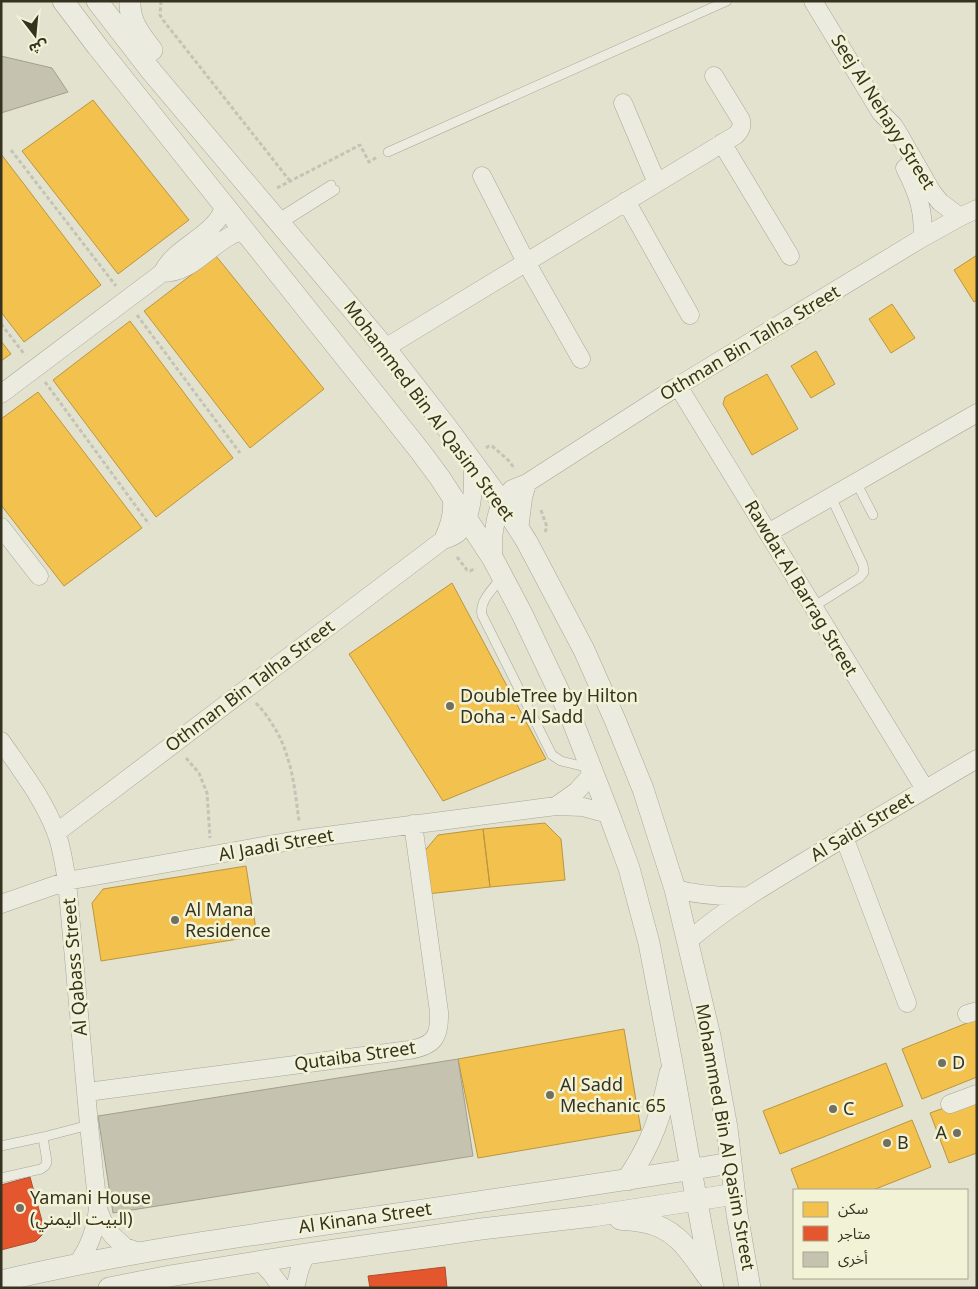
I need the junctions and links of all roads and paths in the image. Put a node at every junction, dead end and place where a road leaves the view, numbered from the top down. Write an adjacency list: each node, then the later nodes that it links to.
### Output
1 (63, 1): 19 (street, Mohammed Bin Al Qasim Street)
2 (97, 1): 10 (street, Mohammed Bin Al Qasim Street)
3 (130, 1): 10 (street)
4 (162, 1): 14 (path)
5 (727, 1): 12 (lane)
6 (813, 1): 9 (street, Seej Al Nehayy Street)
7 (714, 76): 11 (street)
8 (623, 103): 15 (street)
9 (881, 113): 21 (street, Seej Al Nehayy Street); 24 (street)
10 (189, 116): 17 (street, Mohammed Bin Al Qasim Street)
11 (722, 143): 15 (street); 25 (street)
12 (388, 152): 14 (path)
13 (482, 176): 26 (street)
14 (290, 181): 17 (path)
15 (657, 183): 18 (street)
16 (333, 188): 22 (lane)
17 (258, 197): 22 (street, Mohammed Bin Al Qasim Street)
18 (626, 201): 26 (street); 28 (street)
19 (225, 207): 23 (street, Mohammed Bin Al Qasim Street); 27 (street)
20 (977, 209): 21 (street, Othman Bin Talha Street)
21 (960, 217): 24 (street, Othman Bin Talha Street)
22 (279, 222): 30 (street, Mohammed Bin Al Qasim Street)
23 (245, 231): 27 (street); 39 (street, Mohammed Bin Al Qasim Street)
24 (922, 238): 33 (street, Othman Bin Talha Street)
25 (790, 256)
26 (526, 262): 30 (street); 31 (street)
27 (162, 273): 32 (street)
28 (690, 315)
29 (1, 324): 32 (path)
30 (384, 348): 36 (street, Mohammed Bin Al Qasim Street)
31 (581, 359)
32 (35, 368): 34 (street); 44 (path)
33 (678, 386): 38 (street, Othman Bin Talha Street); 47 (street, Rawdat Al Barrag Street)
34 (1, 394)
35 (976, 414): 37 (street)
36 (472, 463): 41 (street, Mohammed Bin Al Qasim Street); 43 (street)
37 (856, 482): 40 (street); 42 (lane)
38 (527, 483): 41 (street, Othman Bin Talha Street); 46 (street)
39 (452, 497): 43 (street, Mohammed Bin Al Qasim Street); 48 (street)
40 (831, 497): 47 (street); 51 (lane)
41 (502, 501): 46 (street, Mohammed Bin Al Qasim Street); 49 (street)
42 (873, 515)
43 (467, 519): 48 (street, Othman Bin Talha Street); 49 (street, Mohammed Bin Al Qasim Street)
44 (149, 524)
45 (1, 527): 50 (street)
46 (519, 530): 66 (street, Mohammed Bin Al Qasim Street)
47 (768, 533): 51 (street, Rawdat Al Barrag Street)
48 (443, 540): 52 (street, Othman Bin Talha Street)
49 (498, 567): 56 (street, Mohammed Bin Al Qasim Street); 56 (lane)
50 (39, 576)
51 (813, 607): 57 (street, Rawdat Al Barrag Street)
52 (245, 690): 54 (street, Othman Bin Talha Street); 63 (path)
53 (1, 741): 61 (street, Al Qabass Street)
54 (174, 743): 61 (street, Othman Bin Talha Street); 64 (path)
55 (977, 759): 57 (street, Al Saidi Street)
56 (592, 770): 58 (street, Al Jaadi Street); 59 (street, Mohammed Bin Al Qasim Street)
57 (925, 789): 62 (street, Al Saidi Street)
58 (556, 806): 59 (street, Al Jaadi Street); 60 (street, Al Jaadi Street)
59 (609, 814): 71 (street, Mohammed Bin Al Qasim Street)
60 (413, 824): 63 (street, Al Jaadi Street); 72 (street, Qutaiba Street)
61 (56, 833): 65 (street, Al Qabass Street)
62 (844, 837): 67 (street, Al Saidi Street); 70 (street)
63 (303, 839): 64 (street, Al Jaadi Street)
64 (210, 856): 65 (street, Al Jaadi Street)
65 (67, 881): 68 (street, Al Jaadi Street); 72 (street, Al Qabass Street)
66 (675, 889): 67 (street); 69 (street, Mohammed Bin Al Qasim Street)
67 (748, 896): 69 (street, Al Saidi Street)
68 (1, 904)
69 (688, 941): 78 (street, Mohammed Bin Al Qasim Street)
70 (907, 1002)
71 (672, 1063): 79 (street, Mohammed Bin Al Qasim Street); 81 (street)
72 (87, 1092): 75 (street, Al Qabass Street)
73 (977, 1094): 74 (street)
74 (950, 1104)
75 (90, 1125): 76 (lane); 84 (street, Al Qabass Street)
76 (43, 1137): 77 (lane); 80 (lane)
77 (1, 1146)
78 (731, 1163): 79 (street, Al Kinana Street); 82 (street, Mohammed Bin Al Qasim Street)
79 (690, 1170): 81 (street, Al Kinana Street); 83 (street, Mohammed Bin Al Qasim Street)
80 (1, 1178)
81 (627, 1180): 86 (street, Al Kinana Street)
82 (735, 1194): 83 (street, Al Kinana Street); 95 (street, Mohammed Bin Al Qasim Street)
83 (696, 1200): 85 (street, Al Kinana Street); 91 (street, Mohammed Bin Al Qasim Street)
84 (98, 1209): 86 (street, Al Qabass Street); 89 (street, Al Qabass Street)
85 (593, 1216): 87 (street, Al Kinana Street); 91 (street)
86 (141, 1253): 89 (street, Al Kinana Street)
87 (306, 1254): 88 (street, Al Kinana Street); 94 (street)
88 (261, 1262): 92 (street, Al Kinana Street); 93 (street)
89 (77, 1264): 90 (street, Al Kinana Street)
90 (1, 1281)
91 (712, 1285)
92 (109, 1288)
93 (282, 1288)
94 (295, 1288)
95 (750, 1288)

